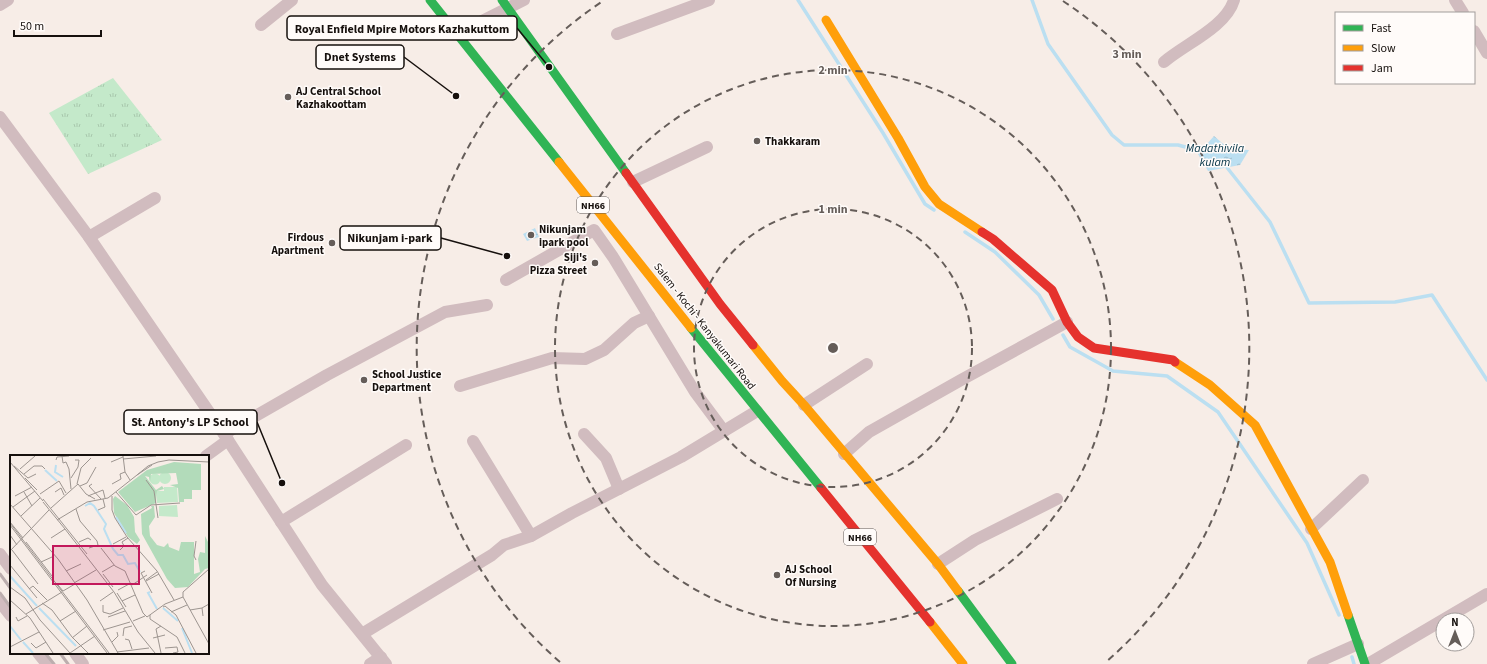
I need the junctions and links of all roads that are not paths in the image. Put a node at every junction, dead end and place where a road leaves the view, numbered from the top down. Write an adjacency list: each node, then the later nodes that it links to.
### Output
1 (8, 0): 9 (street)
2 (292, 0): 12 (street)
3 (430, 0): 30 (main road, Salem - Kochi - Kanyakumari Road / NH66)
4 (524, 0): 8 (street)
5 (709, 0): 15 (street)
6 (1234, 0): 17 (street)
7 (1455, 0): 10 (street)
8 (505, 4): 13 (street); 20 (main road)
9 (0, 5)
10 (1462, 12)
11 (826, 20): 26 (main road)
12 (261, 25)
13 (468, 28)
14 (1475, 33): 16 (street)
15 (617, 34)
16 (1487, 53)
17 (1164, 62)
18 (0, 117): 22 (street)
19 (707, 147): 20 (street)
20 (633, 182): 29 (main road)
21 (155, 198): 22 (street)
22 (88, 237): 33 (street)
23 (506, 280): 25 (street)
24 (487, 305): 33 (street)
25 (649, 316): 28 (street); 31 (street)
26 (1067, 322): 36 (street); 42 (main road)
27 (867, 364): 29 (street)
28 (460, 386)
29 (804, 405): 36 (main road)
30 (757, 411): 31 (street); 58 (main road, Salem - Kochi - Kanyakumari Road / NH66)
31 (724, 431): 39 (street)
32 (584, 434): 39 (street)
33 (226, 437): 37 (street); 41 (street)
34 (473, 441): 43 (street)
35 (406, 445): 41 (street)
36 (844, 454): 45 (main road)
37 (207, 455)
38 (1363, 480): 42 (street)
39 (619, 489): 43 (street)
40 (1057, 499): 45 (street)
41 (281, 522): 50 (street)
42 (1311, 529): 51 (main road)
43 (531, 536): 50 (street)
44 (0, 554): 46 (street)
45 (938, 564): 59 (main road)
46 (10, 567)
47 (1487, 594): 62 (street)
48 (0, 602): 49 (street)
49 (10, 615)
50 (362, 634): 54 (street)
51 (1358, 644): 60 (street); 61 (main road)
52 (39, 654): 55 (street)
53 (76, 654): 56 (street)
54 (384, 661): 57 (street)
55 (47, 664)
56 (83, 664)
57 (370, 664)
58 (963, 664)
59 (1012, 664)
60 (1312, 664)
61 (1365, 664)
62 (1368, 664)

